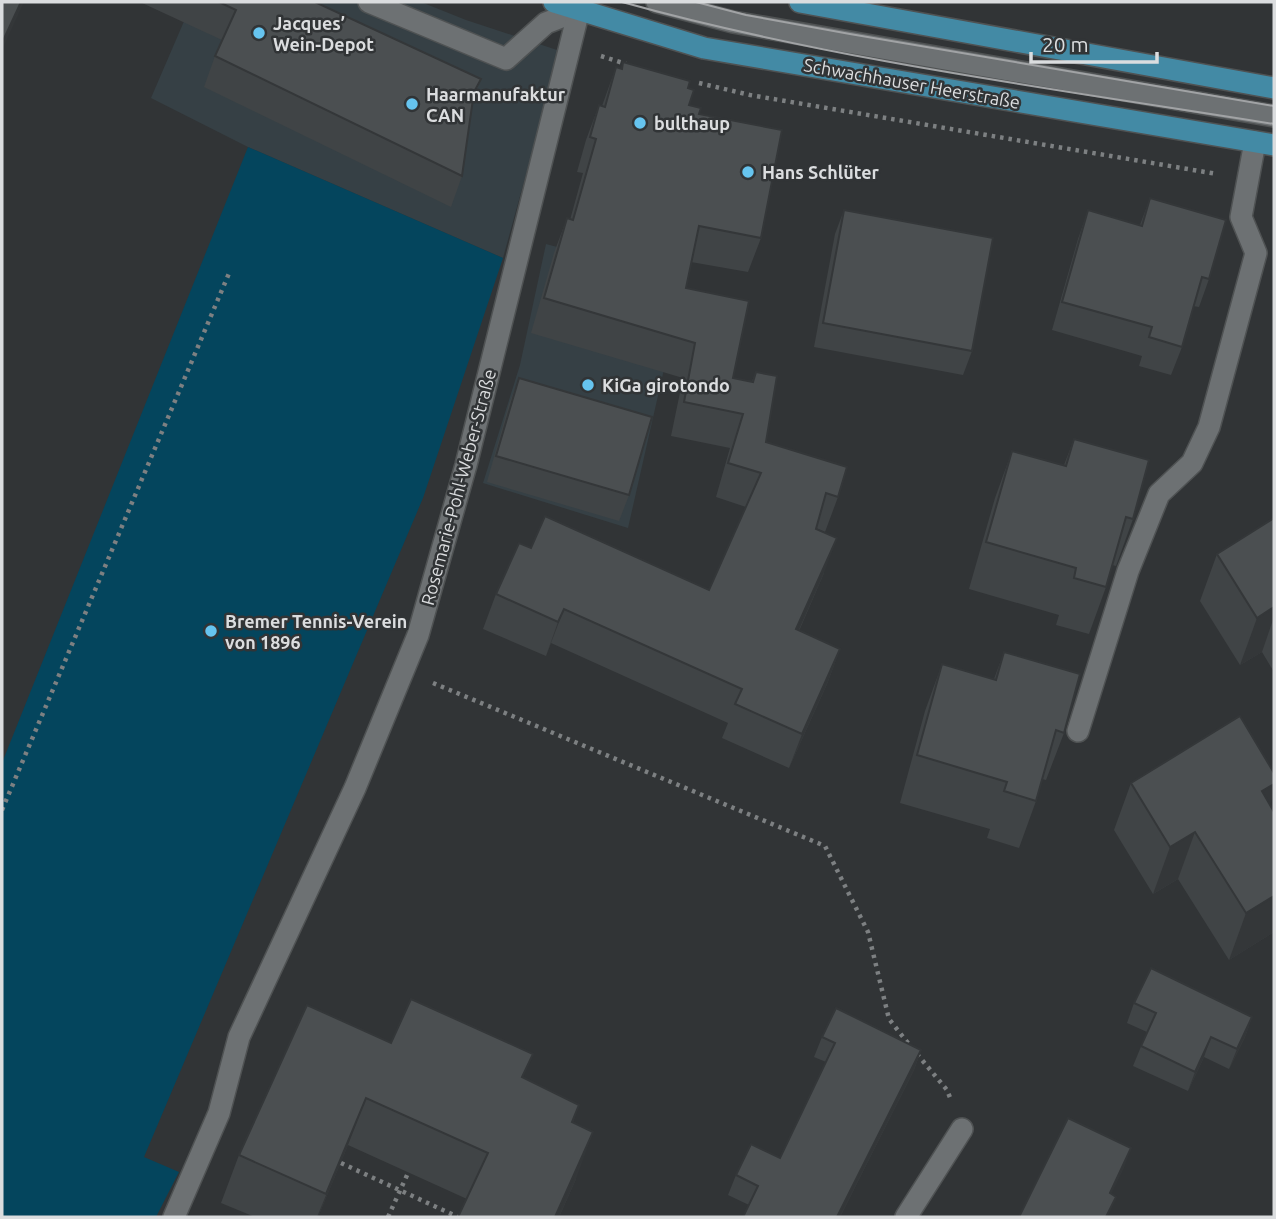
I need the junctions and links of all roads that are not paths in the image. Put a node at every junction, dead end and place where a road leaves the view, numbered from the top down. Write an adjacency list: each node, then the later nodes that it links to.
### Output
1 (369, 2): 5 (street)
2 (554, 2): 5 (main road, Schwachhauser Heerstraße)
3 (657, 2): 7 (street)
4 (800, 2): 6 (main road)
5 (579, 10): 8 (main road, Schwachhauser Heerstraße); 11 (street, Rosemarie-Pohl-Weber-Straße)
6 (1274, 88)
7 (1274, 116)
8 (1264, 143): 9 (street)
9 (1078, 731)
10 (962, 1129): 12 (street)
11 (174, 1217)
12 (906, 1217)

